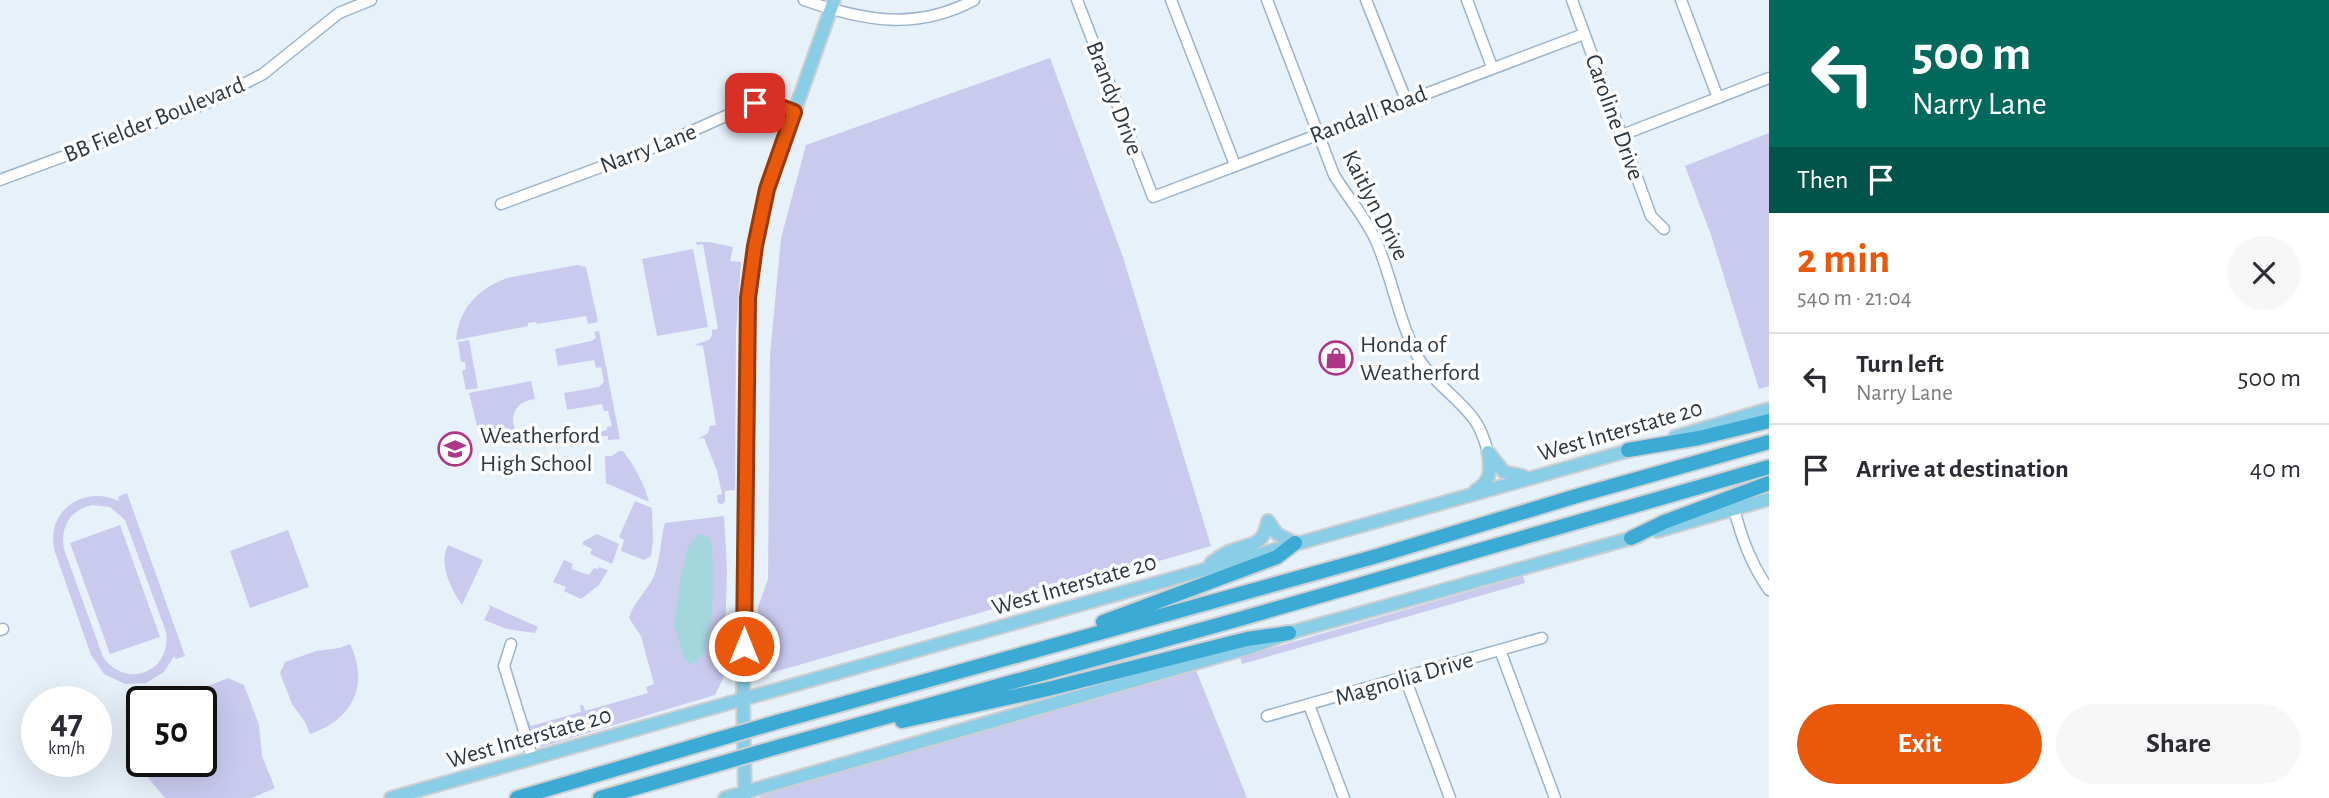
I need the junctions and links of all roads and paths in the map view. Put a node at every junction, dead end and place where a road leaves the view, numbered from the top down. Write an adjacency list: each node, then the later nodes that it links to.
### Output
1 (370, 0): 21 (street, BB Fielder Boulevard)
2 (804, 0): 11 (street)
3 (974, 0): 11 (street)
4 (1077, 0): 22 (street, Brandy Drive)
5 (1171, 0): 20 (street)
6 (1267, 0): 18 (street, Kaitlyn Drive)
7 (1366, 0): 16 (street)
8 (1467, 0): 13 (street)
9 (1572, 0): 12 (street, Caroline Drive)
10 (1681, 0): 15 (street)
11 (832, 5): 17 (main road)
12 (1584, 34): 13 (street, Randall Road); 19 (street, Caroline Drive)
13 (1492, 67): 16 (street, Randall Road)
14 (1768, 80): 15 (street)
15 (1718, 98): 19 (street)
16 (1406, 100): 18 (street, Randall Road)
17 (794, 112): 23 (street, Narry Lane); 46 (main road)
18 (1318, 134): 20 (street, Randall Road); 29 (street, Kaitlyn Drive)
19 (1622, 135): 24 (street, Caroline Drive)
20 (1235, 165): 22 (street, Randall Road)
21 (0, 180)
22 (1153, 197)
23 (501, 204)
24 (1664, 229)
25 (1769, 410): 28 (main road, West Interstate 20)
26 (1769, 421): 28 (highway)
27 (1769, 442): 43 (highway)
28 (1628, 450): 31 (main road, West Interstate 20)
29 (1489, 452): 31 (main road, Kaitlyn Drive); 33 (main road)
30 (1769, 467): 49 (highway)
31 (1541, 474): 33 (main road, West Interstate 20)
32 (1769, 483): 36 (highway)
33 (1464, 496): 37 (main road, West Interstate 20)
34 (1769, 499): 35 (main road)
35 (1734, 509): 36 (main road); 39 (street)
36 (1631, 538): 40 (main road)
37 (1295, 543): 38 (main road, West Interstate 20); 38 (main road); 43 (highway)
38 (1203, 569): 46 (main road, West Interstate 20)
39 (1769, 590)
40 (1289, 634): 49 (highway); 51 (main road)
41 (1542, 638): 44 (street, Magnolia Drive)
42 (511, 644): 50 (street)
43 (1038, 650): 53 (highway, bridge)
44 (1500, 650): 45 (street, Magnolia Drive); 58 (street)
45 (1405, 678): 47 (street, Magnolia Drive); 57 (street)
46 (743, 699): 50 (main road, West Interstate 20); 51 (main road)
47 (1309, 705): 48 (street, Magnolia Drive); 56 (street)
48 (1267, 716)
49 (862, 724): 54 (highway, bridge)
50 (532, 757): 52 (main road, West Interstate 20)
51 (745, 795): 55 (main road)
52 (391, 798)
53 (517, 798)
54 (600, 798)
55 (725, 798)
56 (1344, 798)
57 (1450, 798)
58 (1555, 798)

